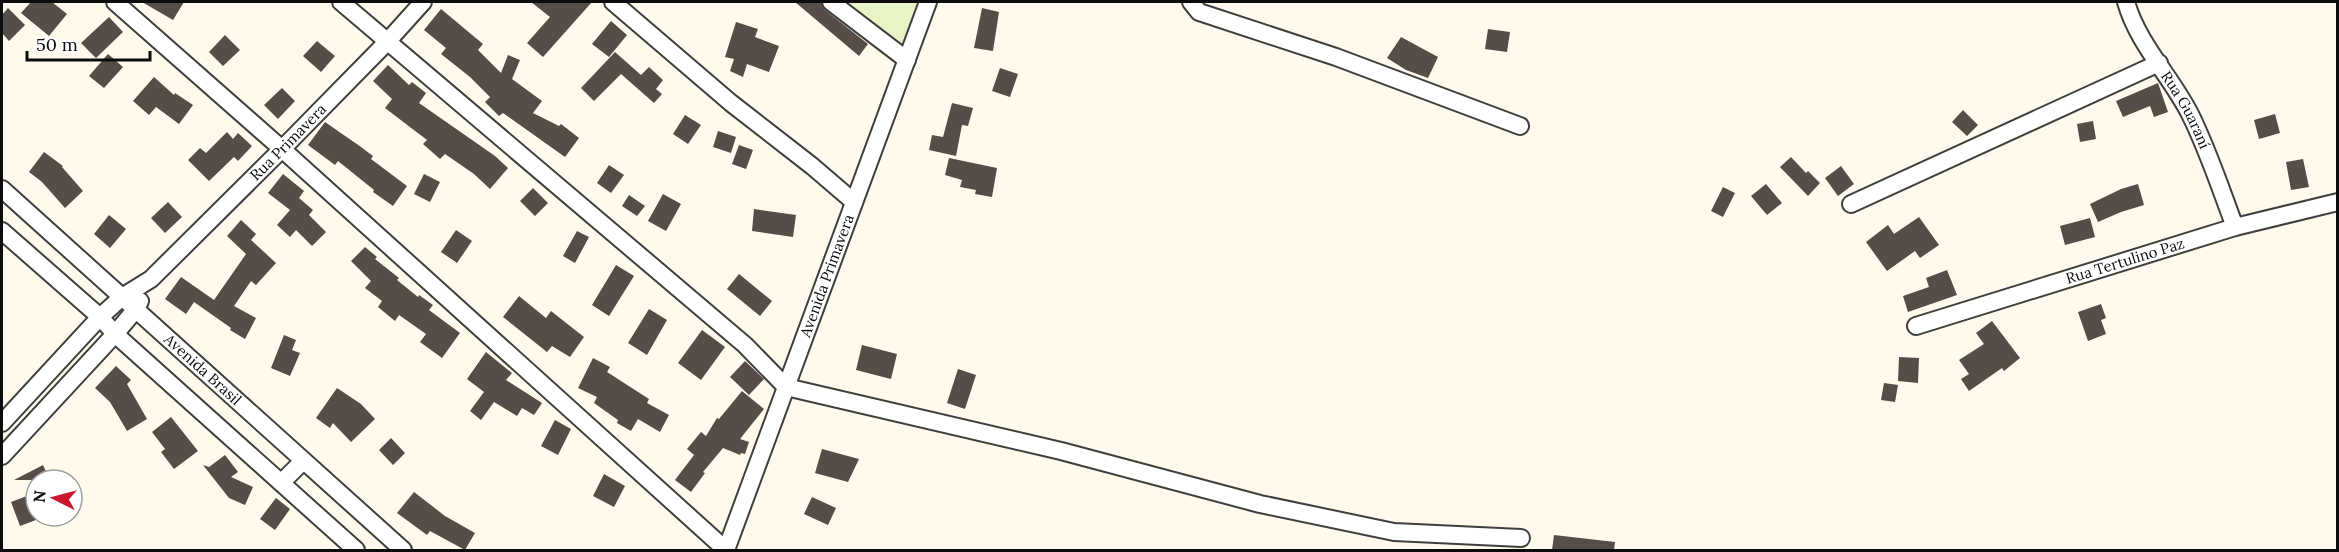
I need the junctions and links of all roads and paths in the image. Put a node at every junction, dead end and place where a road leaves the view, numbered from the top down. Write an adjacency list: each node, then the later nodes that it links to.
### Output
1 (116, 2): 13 (street)
2 (340, 2): 9 (street)
3 (423, 2): 9 (street, Rua Primavera)
4 (614, 2): 15 (street)
5 (831, 2): 10 (street)
6 (928, 2): 10 (street, Avenida Primavera)
7 (1191, 2): 12 (street)
8 (2126, 2): 11 (street, Rua Guaraní)
9 (387, 42): 13 (street, Rua Primavera); 28 (street)
10 (907, 60): 15 (street, Avenida Primavera)
11 (2159, 63): 17 (street); 18 (street, Rua Guaraní)
12 (1520, 126)
13 (282, 149): 20 (street, Rua Primavera); 36 (street)
14 (2, 189): 21 (street, Avenida Brasil)
15 (854, 202): 28 (street, Avenida Primavera)
16 (2337, 202): 18 (street, Rua Tertulino Paz)
17 (1851, 204)
18 (2235, 227): 24 (street, Rua Tertulino Paz)
19 (2, 231): 23 (street, Avenida Brasil)
20 (151, 279): 21 (street); 22 (street)
21 (122, 297): 22 (street, Avenida Brasil); 23 (street)
22 (136, 309): 25 (street); 31 (street, Avenida Brasil)
23 (100, 317): 25 (street, Avenida Brasil); 26 (street)
24 (1916, 326)
25 (116, 334): 27 (street); 32 (street, Avenida Brasil)
26 (68, 351): 27 (street); 29 (street)
27 (83, 369): 30 (street)
28 (786, 387): 33 (street); 36 (street, Avenida Primavera)
29 (2, 423)
30 (2, 456)
31 (303, 460): 32 (street); 35 (street, Avenida Brasil)
32 (282, 482): 34 (street, Avenida Brasil)
33 (1521, 538)
34 (356, 550)
35 (403, 550)
36 (726, 550)

